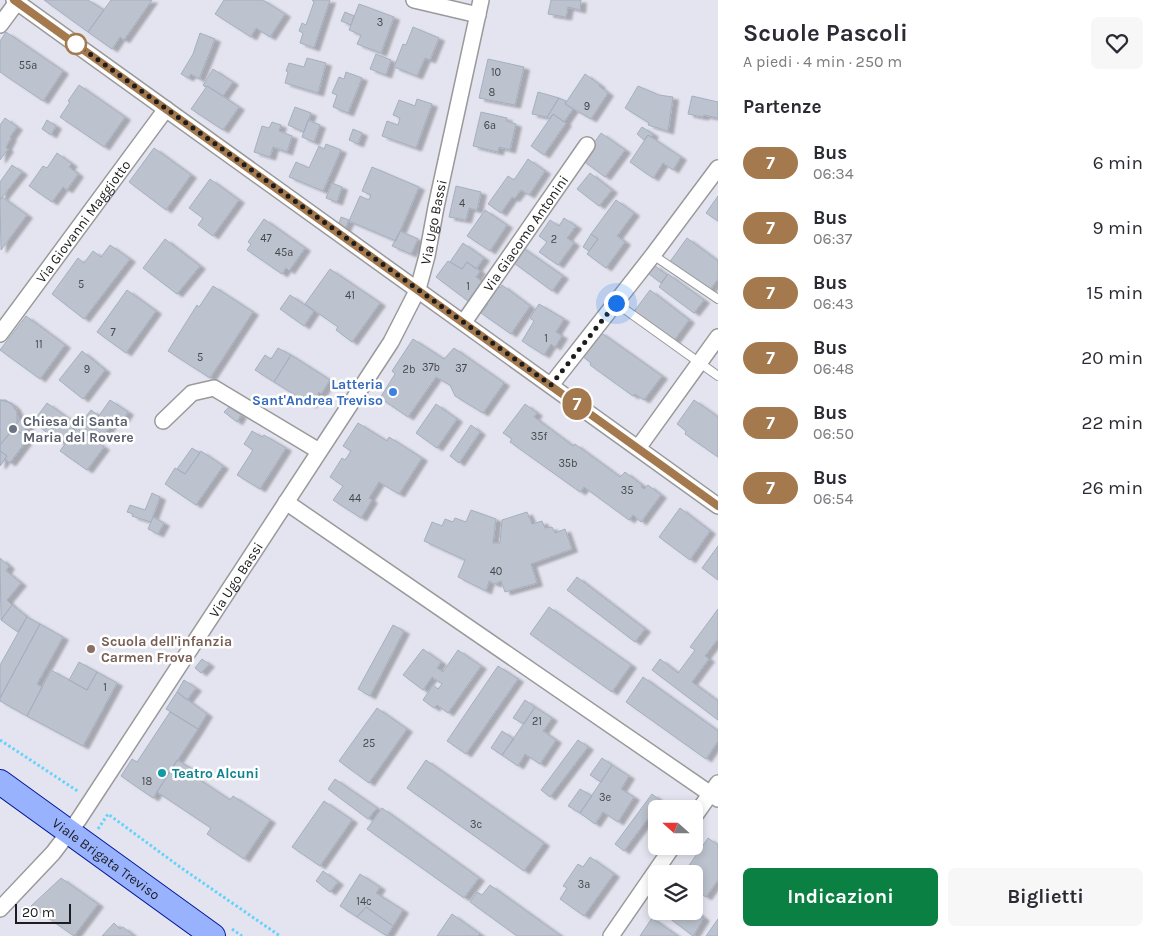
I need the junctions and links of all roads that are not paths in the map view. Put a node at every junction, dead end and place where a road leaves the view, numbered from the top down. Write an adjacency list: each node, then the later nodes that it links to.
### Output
1 (414, 0): 3 (street)
2 (16, 1): 4 (street); 5 (street)
3 (479, 7): 9 (street, Via Ugo Bassi)
4 (0, 25)
5 (166, 109): 9 (street); 13 (street, Via Giovanni Maggiotto)
6 (587, 145): 12 (street, Via Giacomo Antonini)
7 (718, 168): 8 (street)
8 (653, 255): 10 (lane); 11 (street)
9 (418, 289): 12 (street); 20 (street, Via Ugo Bassi)
10 (718, 299)
11 (616, 303): 15 (lane); 17 (street)
12 (464, 322): 17 (street)
13 (0, 334)
14 (718, 337): 15 (street)
15 (700, 362): 16 (lane); 19 (street)
16 (718, 376)
17 (551, 385): 19 (street)
18 (163, 421): 20 (street)
19 (638, 448): 22 (street)
20 (319, 452): 21 (street, Via Ugo Bassi)
21 (286, 502): 24 (street); 26 (street, Via Ugo Bassi)
22 (718, 506)
23 (0, 782): 26 (main road, Viale Brigata Treviso)
24 (716, 791): 25 (street)
25 (703, 806)
26 (69, 832): 28 (street, Via Ugo Bassi); 29 (main road, Viale Brigata Treviso)
27 (667, 855): 30 (street)
28 (0, 909)
29 (213, 936)
30 (611, 936)

